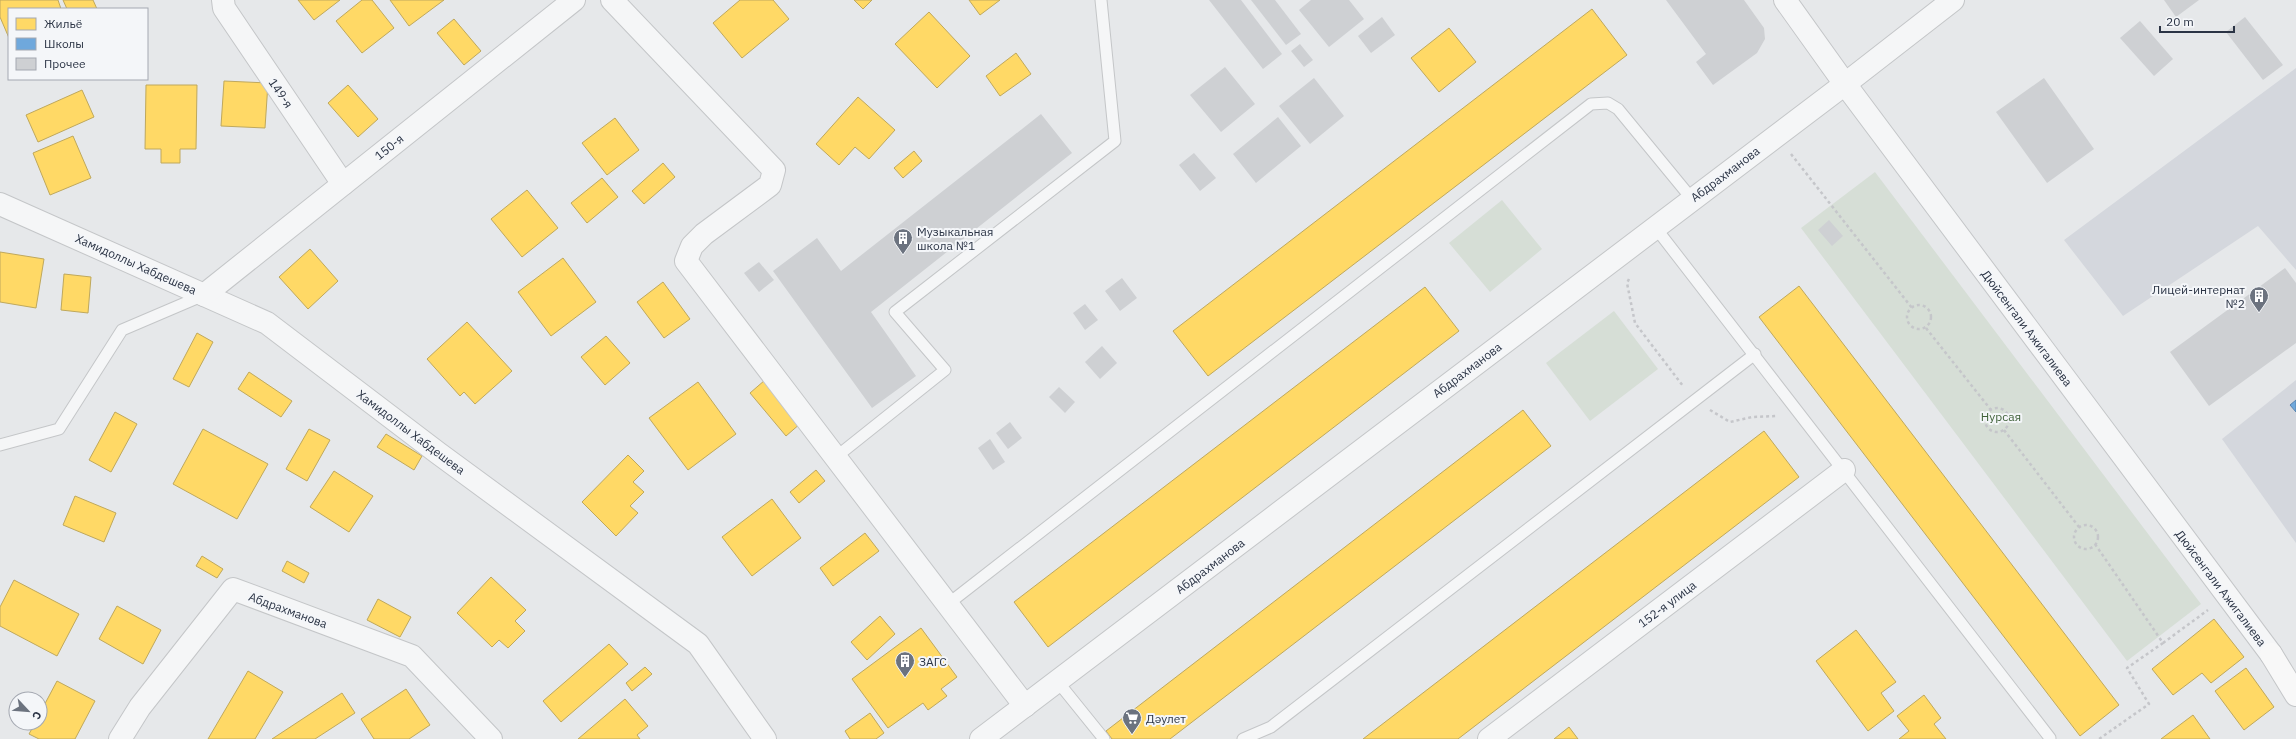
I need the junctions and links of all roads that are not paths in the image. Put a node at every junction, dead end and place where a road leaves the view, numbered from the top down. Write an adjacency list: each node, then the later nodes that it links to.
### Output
1 (223, 0): 8 (street, 149-я)
2 (574, 0): 8 (street, 150-я)
3 (612, 0): 15 (street)
4 (1101, 0): 15 (lane)
5 (1785, 0): 7 (street, Дюйсенгали Ажигалиева)
6 (1953, 0): 7 (street, Абдрахманова)
7 (1844, 84): 9 (street, Абдрахманова); 18 (street, Дюйсенгали Ажигалиева)
8 (343, 184): 12 (street, 150-я)
9 (1692, 199): 11 (street, Абдрахманова); 17 (lane)
10 (0, 204): 12 (street, Хамидоллы Хабдешева)
11 (1655, 227): 13 (lane); 20 (street, Абдрахманова)
12 (204, 295): 14 (lane); 26 (street, Хамидоллы Хабдешева)
13 (1755, 354): 16 (lane); 29 (lane)
14 (0, 445)
15 (836, 458): 17 (street)
16 (1844, 470): 23 (lane); 30 (street, 152-я улица)
17 (948, 604): 22 (street)
18 (2271, 654): 19 (street, Дюйсенгали Ажигалиева); 21 (street, Дюйсенгали Ажигалиева)
19 (2296, 678)
20 (1058, 682): 22 (street, Абдрахманова); 28 (lane)
21 (2296, 696)
22 (1025, 706): 27 (street, Абдрахманова)
23 (2050, 738)
24 (120, 739): 25 (street, Абдрахманова)
25 (491, 739)
26 (765, 739)
27 (981, 739)
28 (1104, 739)
29 (1243, 739)
30 (1489, 739)

